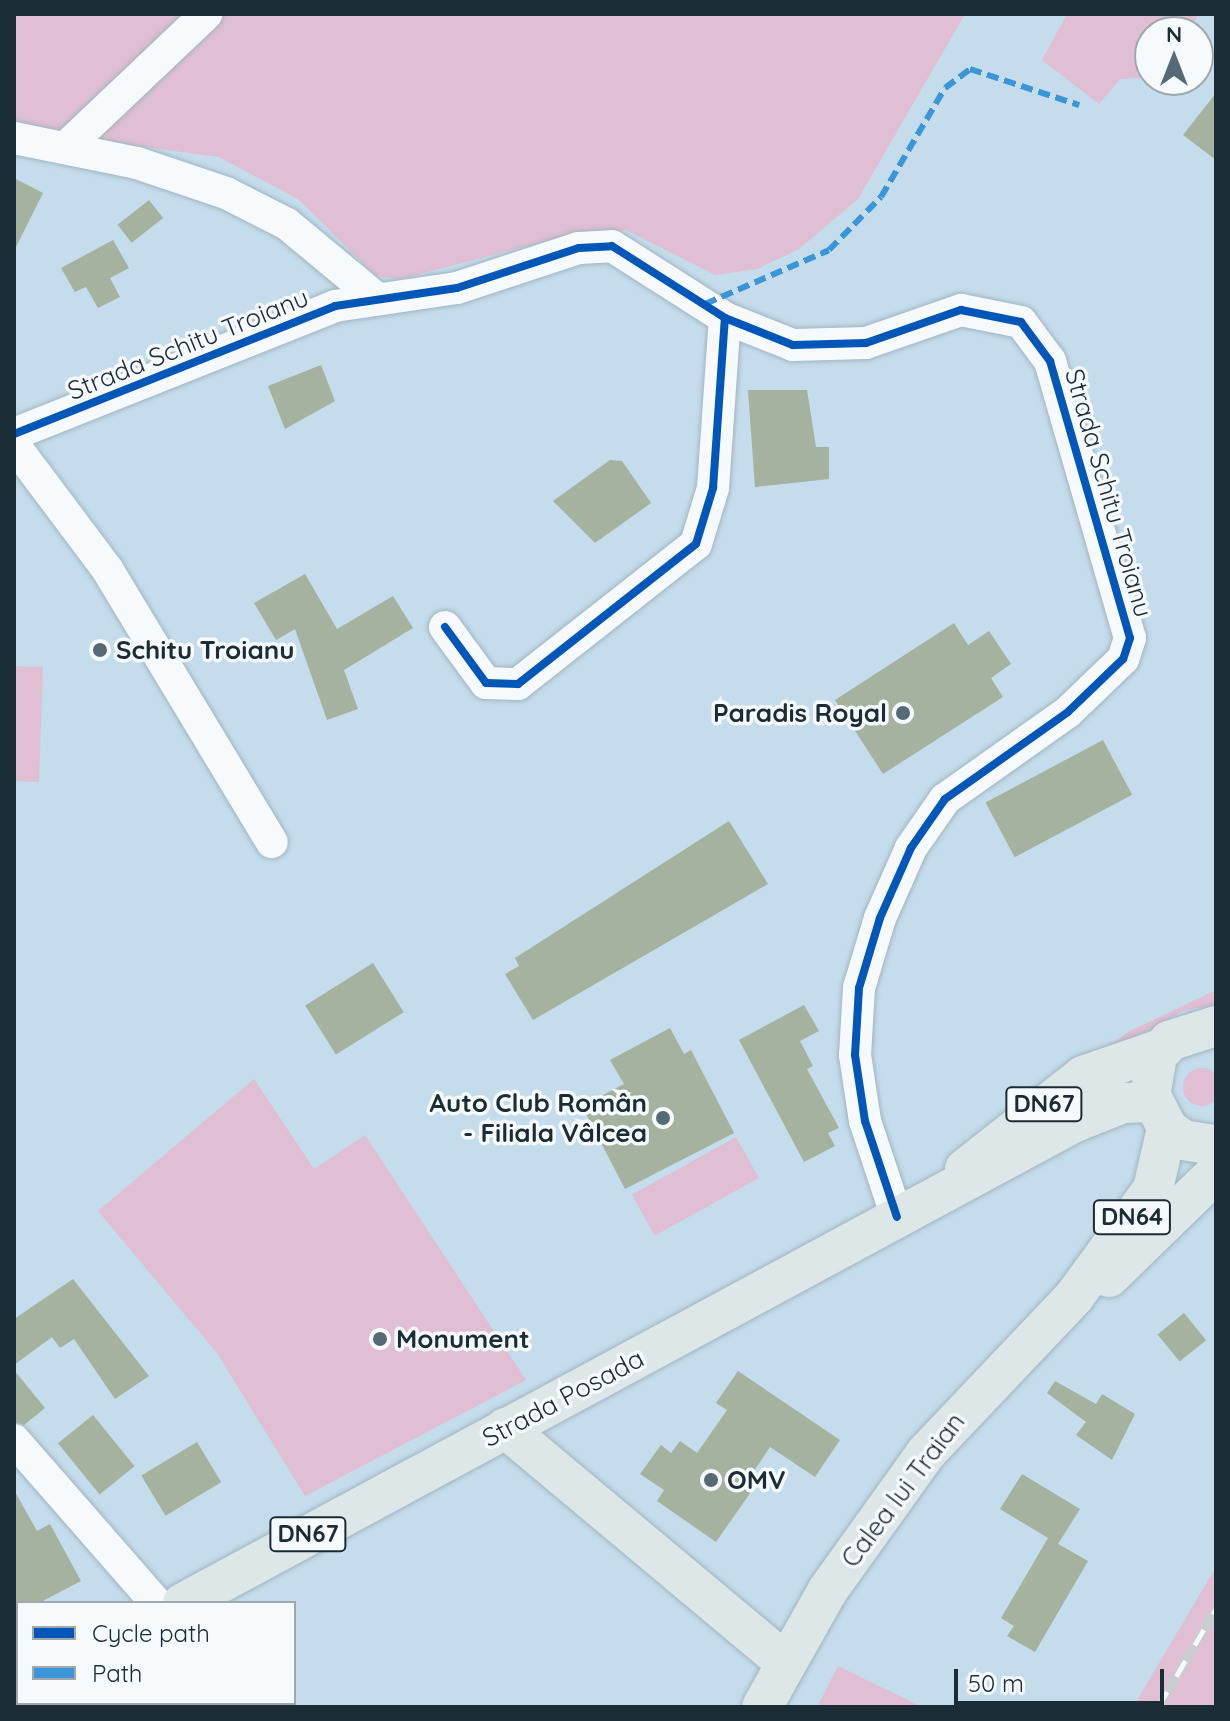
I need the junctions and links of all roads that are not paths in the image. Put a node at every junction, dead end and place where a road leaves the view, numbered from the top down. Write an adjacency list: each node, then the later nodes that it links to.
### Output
1 (206, 14): 3 (street)
2 (14, 138): 3 (street, Strada Schitu Troianu)
3 (65, 148): 4 (street, Strada Schitu Troianu)
4 (375, 297): 5 (street, Strada Schitu Troianu); 6 (street, Strada Schitu Troianu)
5 (725, 318): 7 (street); 15 (street, Strada Schitu Troianu)
6 (17, 437): 8 (street)
7 (445, 627)
8 (272, 842)
9 (1216, 1026): 10 (main road, Strada Posada)
10 (1164, 1048): 11 (main road, Calea lui Traian); 14 (main road, Strada Posada / DN67)
11 (1160, 1115): 12 (main road); 14 (main road, Strada Posada / DN67); 16 (main road, Calea lui Traian / DN64)
12 (1216, 1145)
13 (1216, 1173): 16 (main road, Calea lui Traian / DN64)
14 (943, 1191): 15 (main road, Strada Posada / DN67)
15 (897, 1217): 17 (main road, Strada Posada / DN67)
16 (1074, 1297): 21 (main road, Calea lui Traian / DN64)
17 (505, 1428): 20 (main road, Strada Posada / DN67); 21 (main road)
18 (14, 1440): 19 (street)
19 (154, 1601)
20 (187, 1601)
21 (785, 1662): 22 (main road, Calea lui Traian / DN64)
22 (762, 1707)

